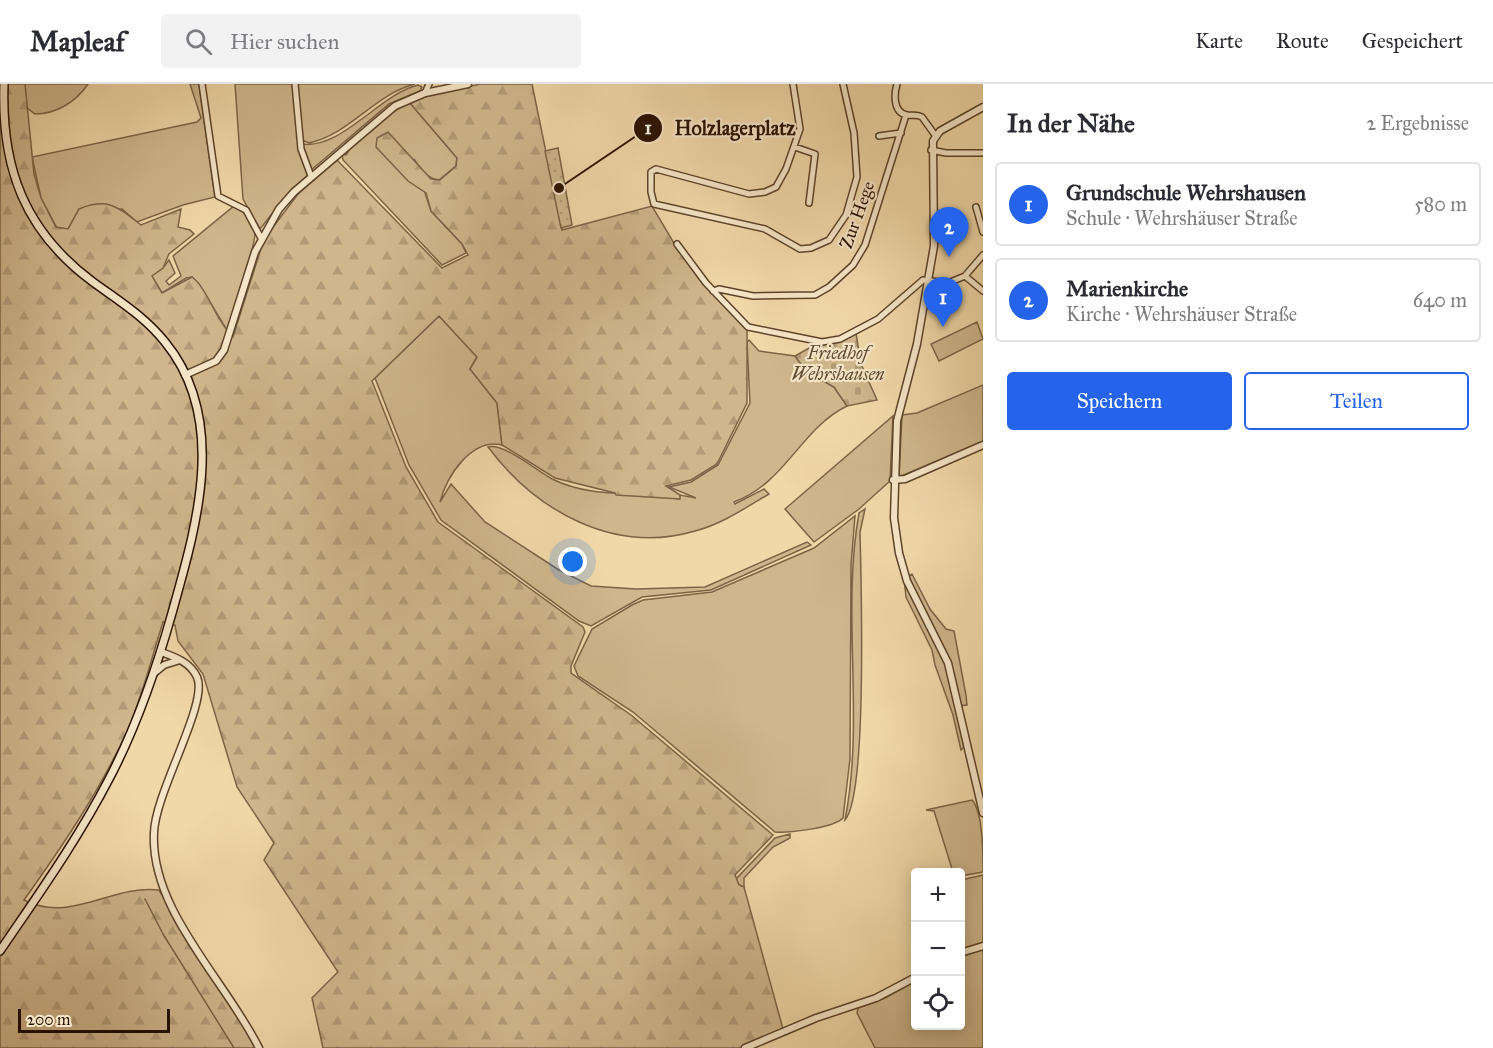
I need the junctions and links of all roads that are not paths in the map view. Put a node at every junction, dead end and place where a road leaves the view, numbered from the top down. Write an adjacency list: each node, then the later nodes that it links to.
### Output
1 (4, 84): 29 (main road)
2 (202, 84): 22 (street)
3 (295, 84): 18 (street)
4 (429, 84): 9 (street)
5 (468, 84): 9 (street)
6 (792, 84): 15 (street)
7 (843, 84): 15 (street)
8 (897, 84): 11 (street)
9 (424, 93): 18 (street)
10 (983, 107): 13 (street)
11 (906, 115): 12 (street, Zur Hege); 13 (street)
12 (901, 133): 14 (street); 27 (street, Zur Hege)
13 (935, 135): 16 (street)
14 (879, 136)
15 (795, 147): 19 (street)
16 (931, 150): 17 (street); 26 (street)
17 (983, 153)
18 (310, 176): 22 (street)
19 (809, 203)
20 (976, 207): 21 (street)
21 (983, 232)
22 (261, 238): 29 (street)
23 (677, 244): 27 (street)
24 (983, 255): 25 (street)
25 (964, 276): 26 (street); 28 (street)
26 (928, 279): 27 (street); 31 (street)
27 (713, 291)
28 (983, 291)
29 (185, 375): 32 (main road)
30 (983, 445): 31 (street)
31 (893, 480): 35 (street)
32 (161, 652): 33 (street); 34 (main road)
33 (181, 660): 34 (street); 40 (street)
34 (153, 674): 37 (main road)
35 (983, 813)
36 (983, 946): 38 (street)
37 (0, 951)
38 (965, 951)
39 (911, 979): 41 (street)
40 (259, 1048)
41 (745, 1048)

